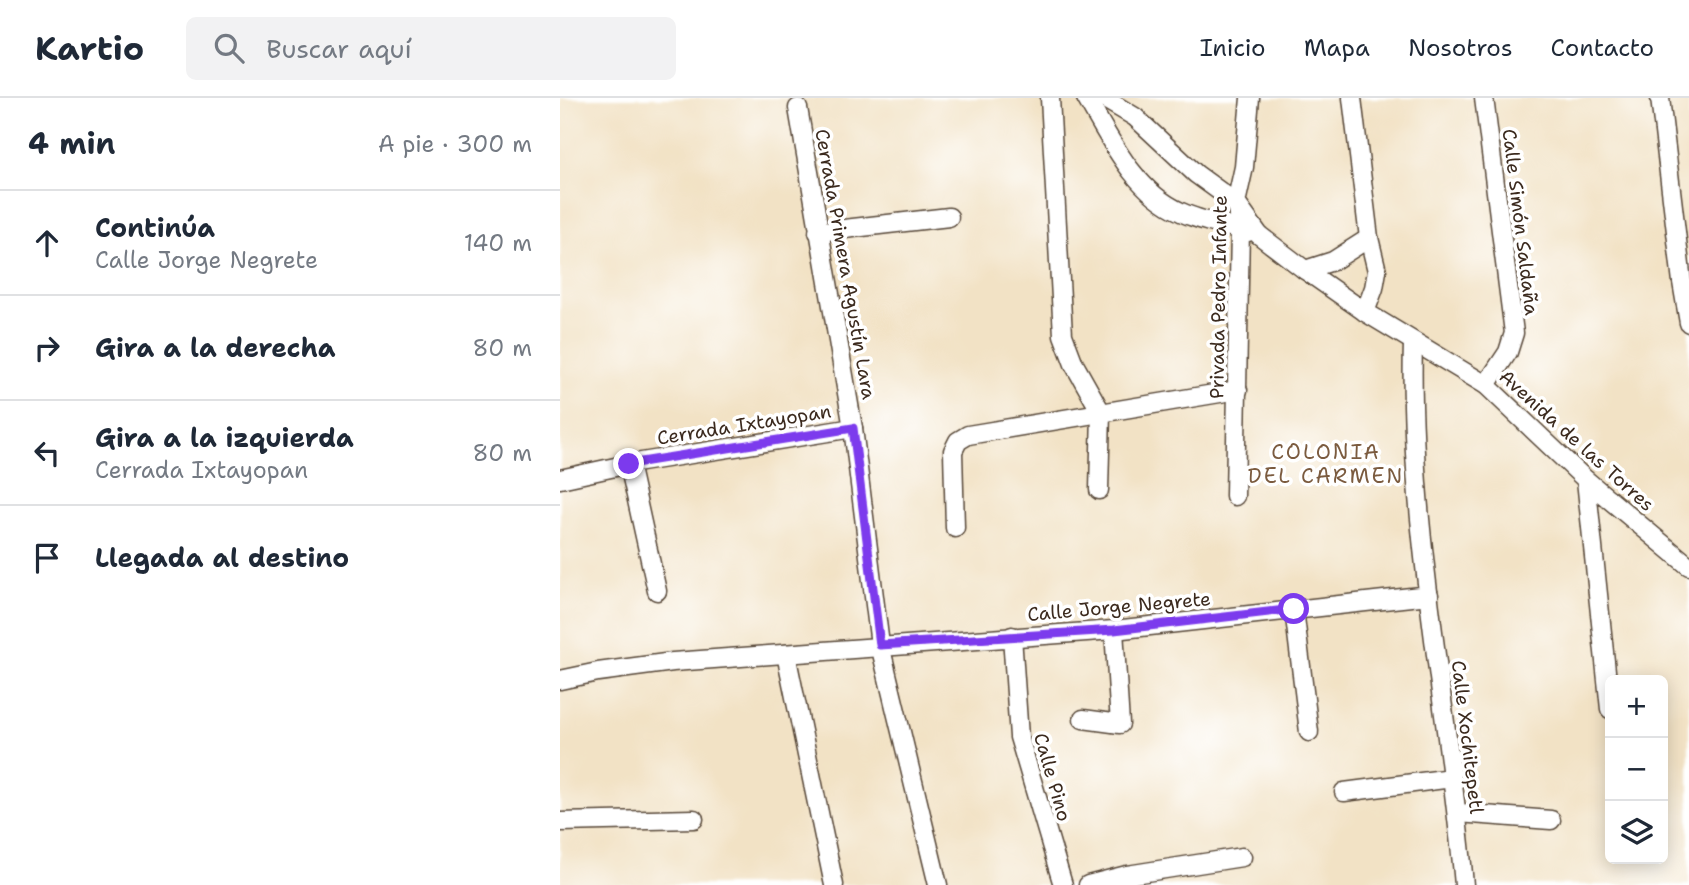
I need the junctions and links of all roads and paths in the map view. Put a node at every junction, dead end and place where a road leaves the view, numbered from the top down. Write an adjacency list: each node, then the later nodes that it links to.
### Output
1 (1050, 98): 21 (street)
2 (1086, 98): 11 (street, Avenida de las Torres)
3 (1103, 98): 9 (street, Avenida de las Torres)
4 (1250, 98): 9 (street, Privada Pedro Infante)
5 (1352, 98): 14 (street)
6 (1484, 98): 19 (street, Calle Simón Saldaña)
7 (1660, 98): 17 (street)
8 (798, 108): 12 (street, Cerrada Primera Agustín Lara)
9 (1236, 204): 11 (street, Privada Pedro Infante); 13 (street, Avenida de las Torres)
10 (949, 217): 12 (street)
11 (1240, 229): 13 (street, Avenida de las Torres); 20 (street, Privada Pedro Infante)
12 (818, 232): 22 (street, Cerrada Primera Agustín Lara)
13 (1259, 235): 15 (street, Avenida de las Torres)
14 (1369, 238): 15 (street); 16 (street)
15 (1305, 270): 16 (street, Avenida de las Torres)
16 (1365, 312): 18 (street, Avenida de las Torres)
17 (1689, 323)
18 (1413, 342): 19 (street, Avenida de las Torres); 31 (street)
19 (1486, 385): 25 (street, Avenida de las Torres)
20 (1238, 390): 21 (street); 27 (street, Privada Pedro Infante)
21 (1101, 412): 26 (street); 28 (street)
22 (853, 428): 23 (street, Cerrada Ixtayopan); 35 (street, Cerrada Primera Agustín Lara)
23 (629, 464): 24 (street, Cerrada Ixtayopan); 30 (street)
24 (560, 479)
25 (1586, 480): 29 (street, Avenida de las Torres); 37 (street)
26 (1099, 490)
27 (1235, 496)
28 (955, 528)
29 (1689, 566)
30 (657, 591)
31 (1429, 595): 32 (street, Calle Jorge Negrete); 41 (street, Calle Xochitepetl)
32 (1294, 609): 33 (street, Calle Jorge Negrete); 40 (street)
33 (1114, 630): 34 (street, Calle Jorge Negrete); 39 (street)
34 (1012, 636): 35 (street, Calle Jorge Negrete); 50 (street, Calle Pino)
35 (880, 645): 36 (street, Calle Jorge Negrete); 49 (street, Cerrada Primera Agustín Lara)
36 (786, 654): 38 (street, Calle Jorge Negrete); 48 (street)
37 (1606, 675)
38 (560, 680)
39 (1083, 719)
40 (1309, 732)
41 (1452, 778): 42 (street); 43 (street, Calle Xochitepetl)
42 (1344, 792)
43 (1458, 813): 45 (street); 52 (street, Calle Xochitepetl)
44 (694, 819): 46 (street)
45 (1551, 820)
46 (560, 822)
47 (1242, 857): 51 (street)
48 (834, 885)
49 (938, 885)
50 (1063, 885)
51 (1088, 885)
52 (1464, 885)

